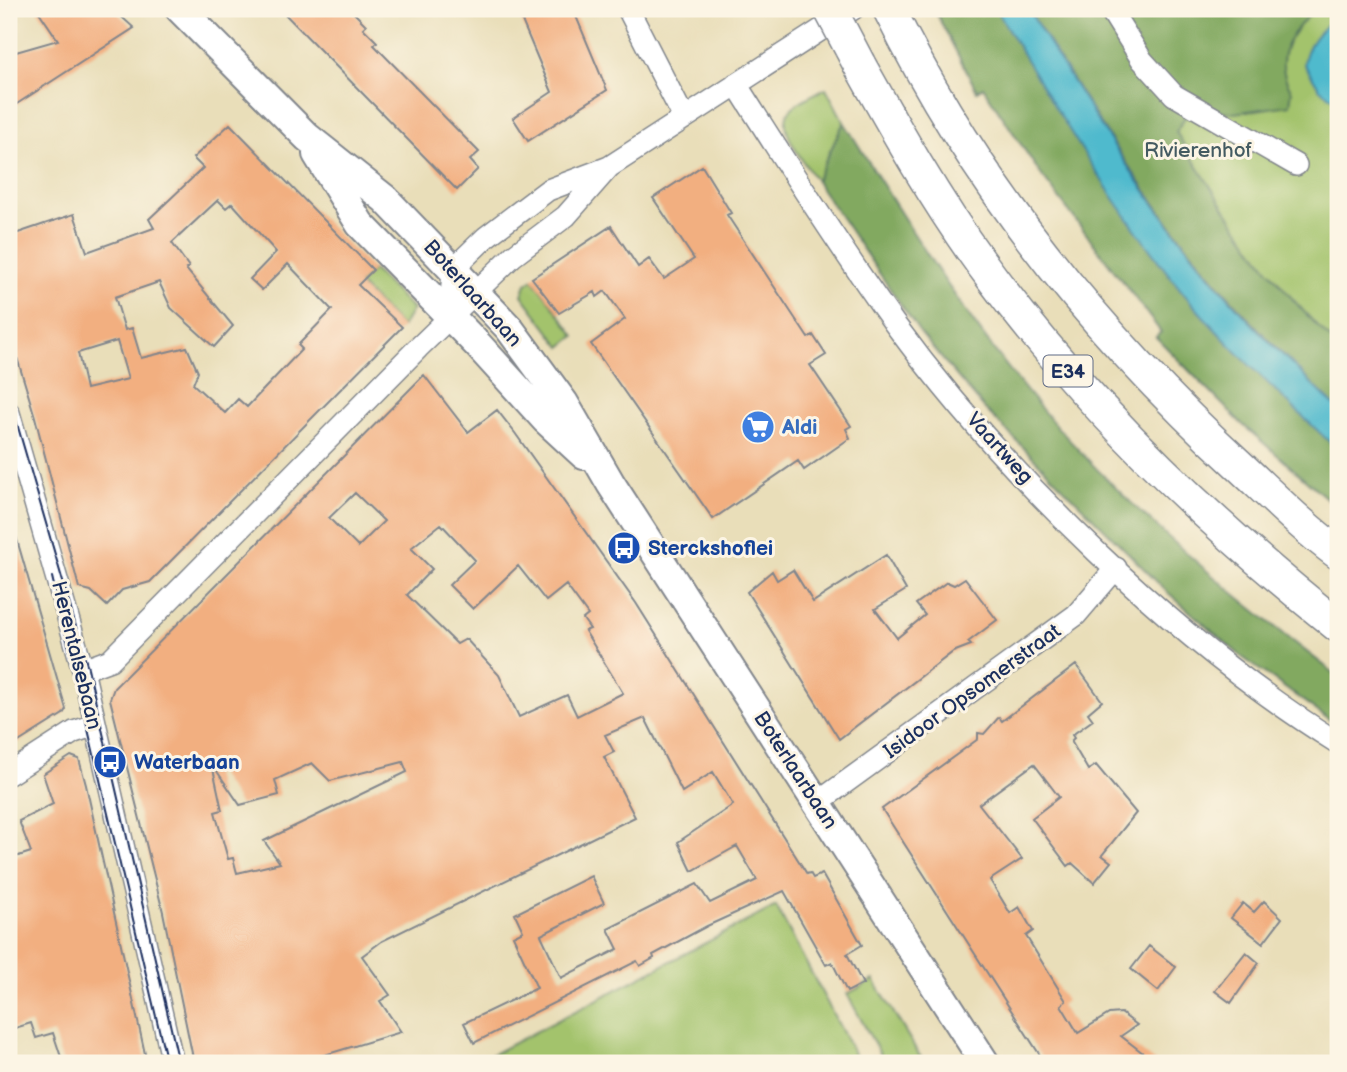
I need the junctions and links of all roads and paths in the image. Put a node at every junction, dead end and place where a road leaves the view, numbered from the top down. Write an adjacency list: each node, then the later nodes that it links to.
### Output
1 (180, 9): 9 (main road, Boterlaarbaan)
2 (628, 9): 8 (street)
3 (830, 9): 19 (highway, E34, bridge)
4 (853, 9): 7 (street)
5 (1110, 9): 10 (street)
6 (895, 22): 17 (highway, E34)
7 (736, 84): 8 (street); 18 (street, Vaartweg)
8 (684, 118): 11 (street)
9 (307, 137): 12 (main road, Boterlaarbaan); 14 (main road, Boterlaarbaan)
10 (1296, 165)
11 (609, 167): 12 (street); 13 (street)
12 (453, 269): 13 (main road, Boterlaarbaan); 14 (street)
13 (475, 292): 14 (street); 16 (main road, Boterlaarbaan)
14 (450, 317): 16 (main road, Boterlaarbaan); 20 (street)
15 (9, 413): 20 (street, Herentalsebaan)
16 (606, 476): 24 (main road, Boterlaarbaan)
17 (1338, 554)
18 (1116, 568): 22 (street, Vaartweg); 24 (street, Isidoor Opsomerstraat)
19 (1338, 626)
20 (83, 670): 21 (street, Herentalsebaan)
21 (94, 725): 23 (street); 25 (street, Herentalsebaan)
22 (1338, 743)
23 (9, 774)
24 (817, 803): 26 (main road, Boterlaarbaan)
25 (173, 1063)
26 (985, 1063)

